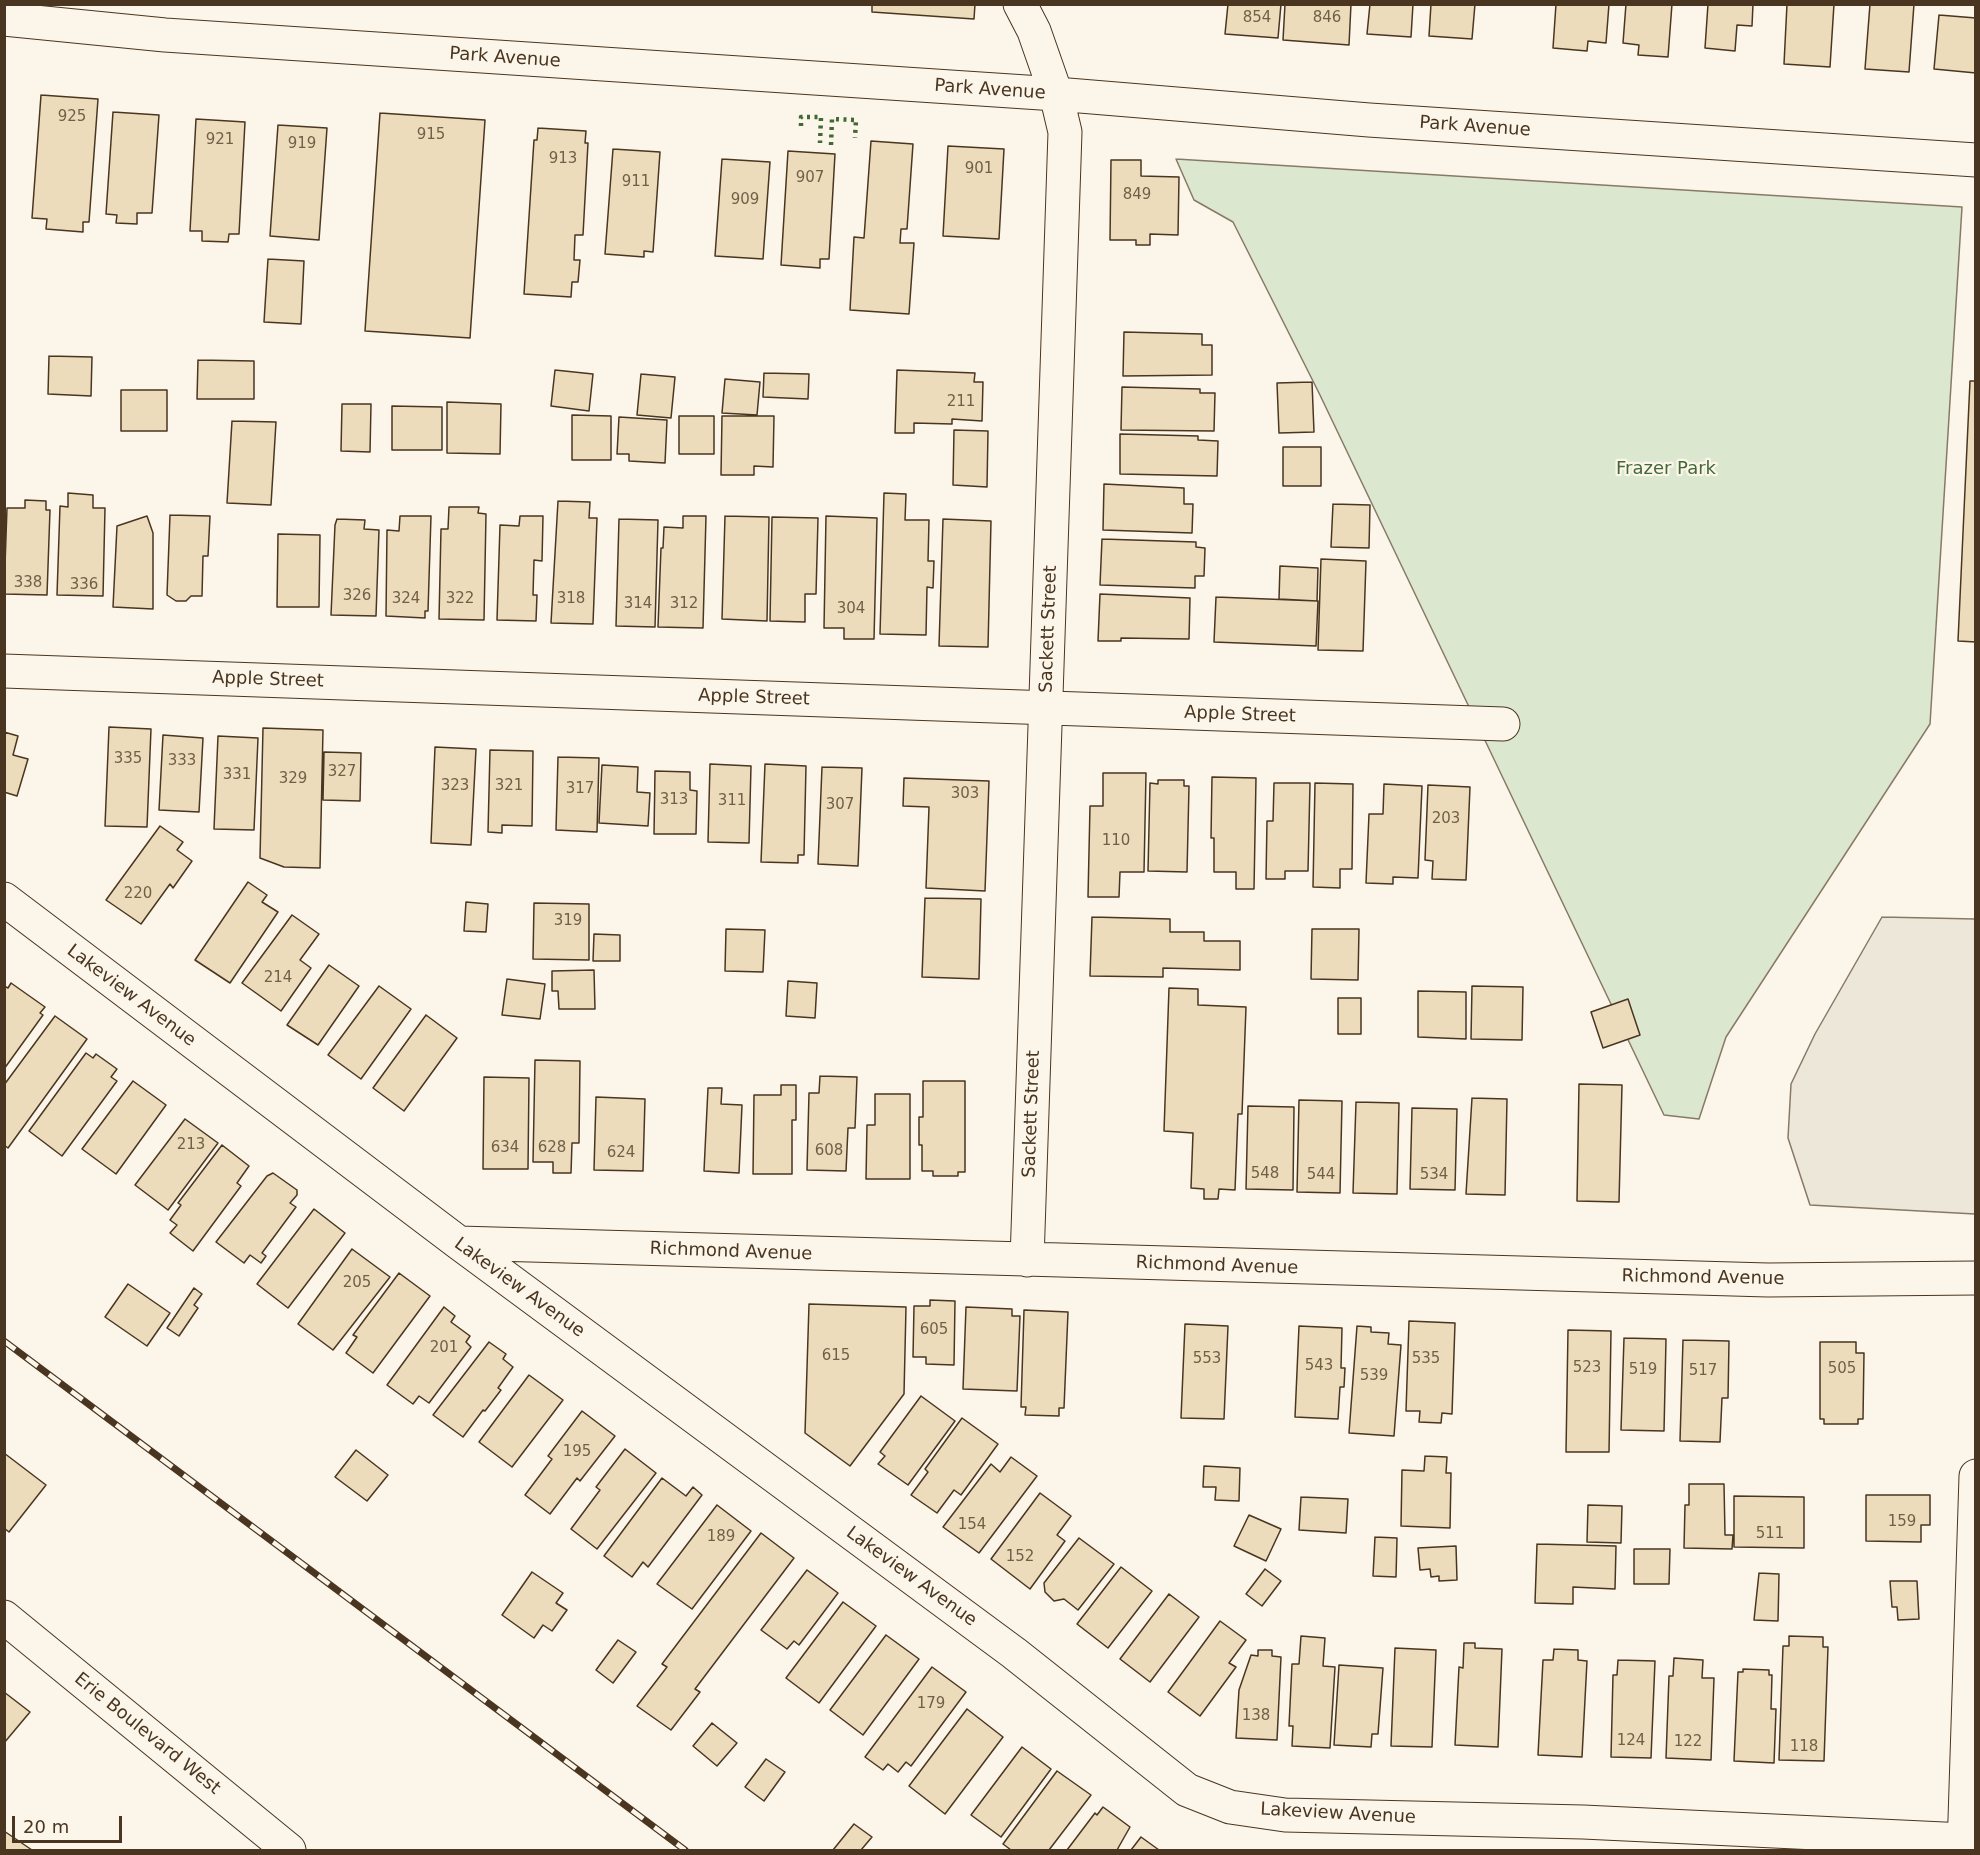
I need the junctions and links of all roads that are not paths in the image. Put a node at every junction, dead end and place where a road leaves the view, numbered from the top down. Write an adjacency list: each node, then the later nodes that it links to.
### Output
1 (1020, 4): 3 (street, Sackett Street)
2 (4, 19): 3 (street, Park Avenue)
3 (1056, 94): 4 (street, Park Avenue); 6 (street, Sackett Street)
4 (1976, 160)
5 (4, 671): 6 (street, Apple Street)
6 (1047, 709): 7 (street, Apple Street); 10 (street, Sackett Street)
7 (1503, 724)
8 (4, 899): 9 (street, Lakeview Avenue)
9 (459, 1244): 10 (street, Richmond Avenue); 14 (street, Lakeview Avenue)
10 (1027, 1260): 11 (street, Richmond Avenue)
11 (1976, 1278)
12 (1976, 1476): 14 (street)
13 (4, 1617): 15 (street, Erie Boulevard West)
14 (1964, 1845)
15 (290, 1851)

